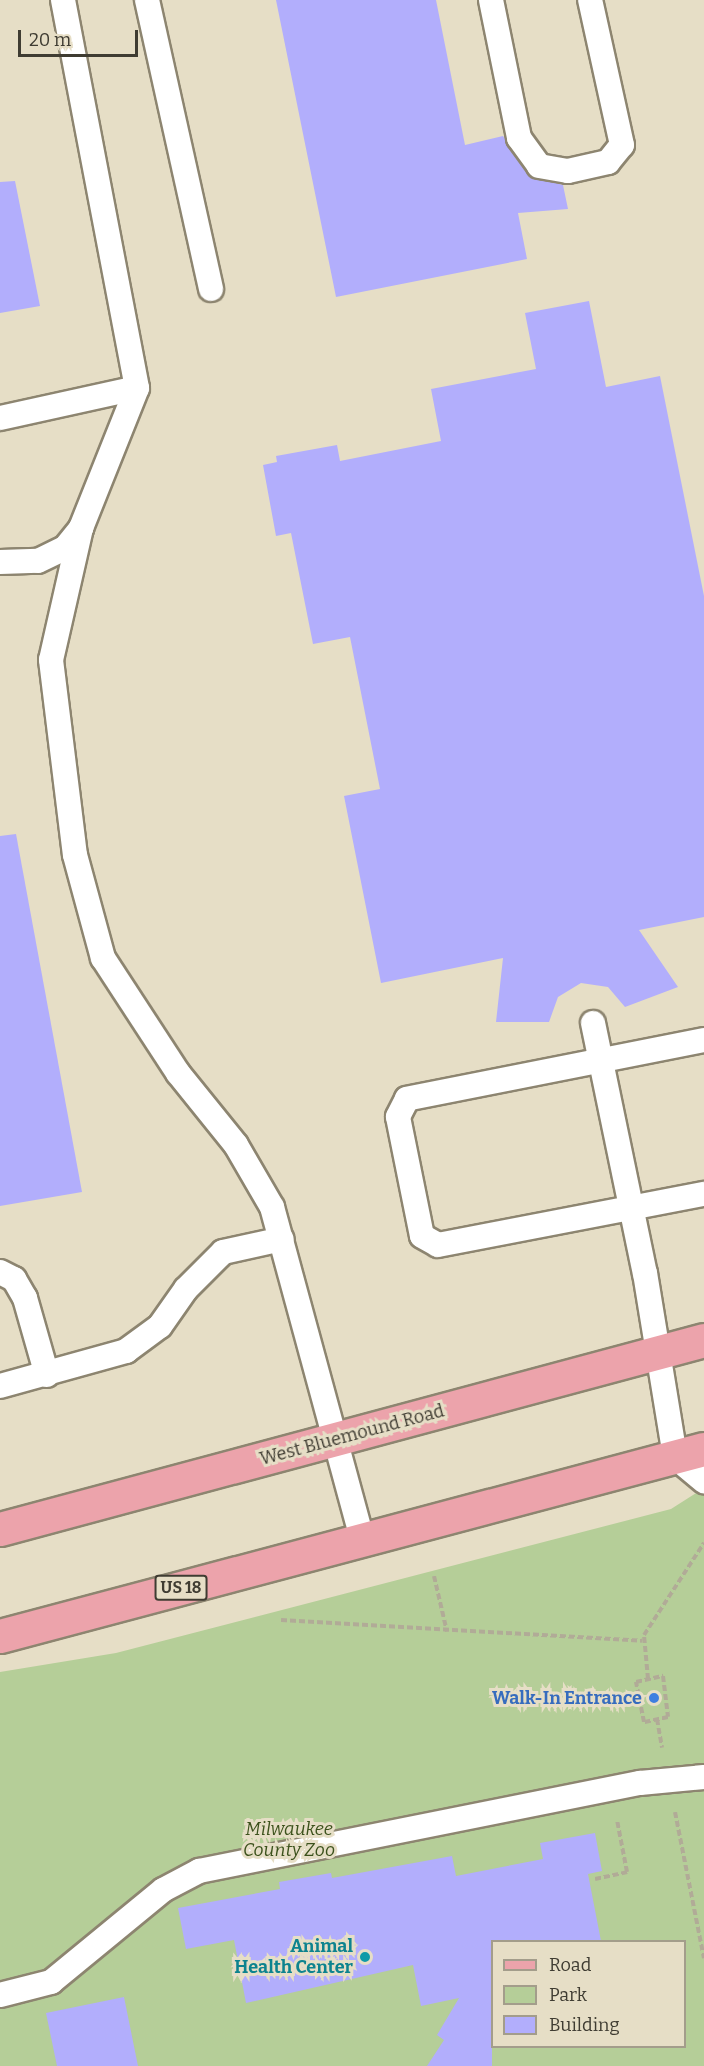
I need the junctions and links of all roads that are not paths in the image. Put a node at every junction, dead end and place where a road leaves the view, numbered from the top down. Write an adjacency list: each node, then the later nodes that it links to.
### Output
1 (63, 0): 6 (lane)
2 (147, 0): 5 (lane)
3 (491, 0): 4 (lane)
4 (590, 0)
5 (211, 289)
6 (137, 388): 7 (lane); 8 (lane)
7 (0, 418)
8 (81, 528): 9 (lane); 15 (lane)
9 (0, 562)
10 (593, 1023): 12 (lane)
11 (704, 1040): 12 (lane)
12 (600, 1059): 14 (lane); 14 (lane)
13 (704, 1194): 14 (lane)
14 (631, 1208): 18 (lane)
15 (282, 1239): 19 (lane); 21 (lane)
16 (0, 1272): 19 (lane)
17 (704, 1340): 18 (main road, West Bluemound Road)
18 (657, 1353): 21 (main road, West Bluemound Road); 22 (lane)
19 (47, 1375): 20 (lane)
20 (0, 1386)
21 (337, 1439): 24 (main road, West Bluemound Road); 25 (lane)
22 (689, 1453): 23 (lane); 25 (main road, US 18)
23 (704, 1481)
24 (0, 1529)
25 (362, 1539): 26 (main road, US 18)
26 (0, 1636)
27 (704, 1777): 28 (lane)
28 (0, 1995)

